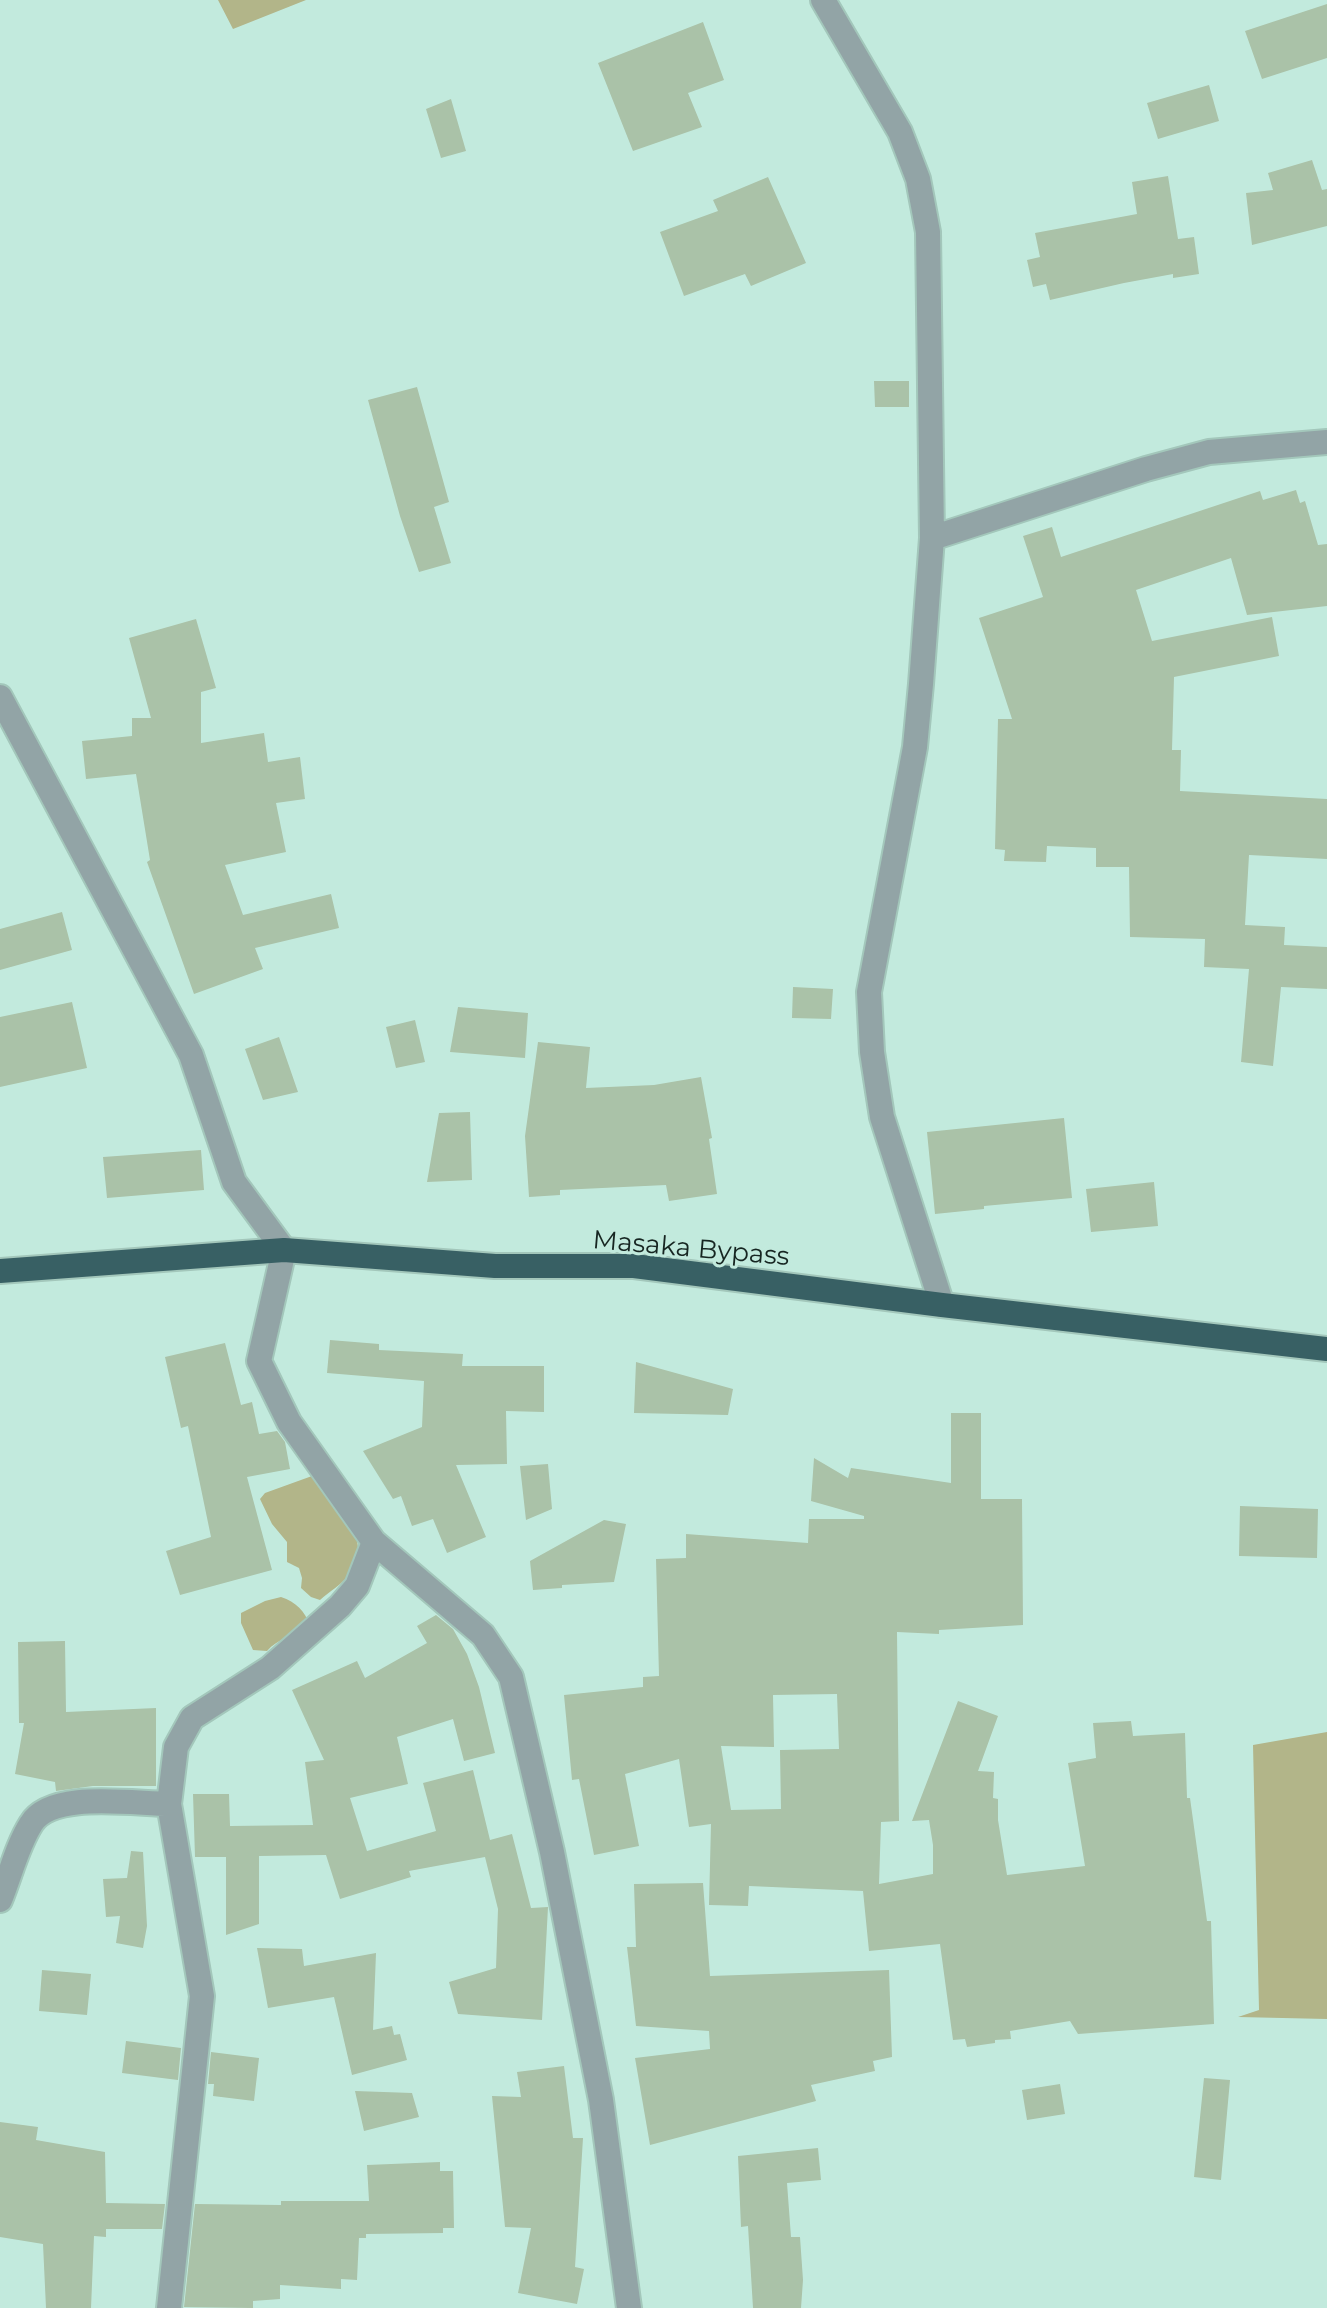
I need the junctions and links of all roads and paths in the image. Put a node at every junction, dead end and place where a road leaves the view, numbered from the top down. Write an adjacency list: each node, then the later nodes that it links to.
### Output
1 (823, 0): 3 (street)
2 (1327, 442): 3 (street)
3 (932, 538): 7 (street)
4 (0, 697): 5 (street)
5 (284, 1250): 6 (highway, Masaka Bypass); 7 (highway, Masaka Bypass); 9 (street)
6 (0, 1271)
7 (942, 1305): 8 (highway, Masaka Bypass)
8 (1327, 1349)
9 (374, 1542): 10 (street); 13 (street)
10 (169, 1804): 11 (street); 12 (street)
11 (0, 1900)
12 (169, 2308)
13 (629, 2308)

